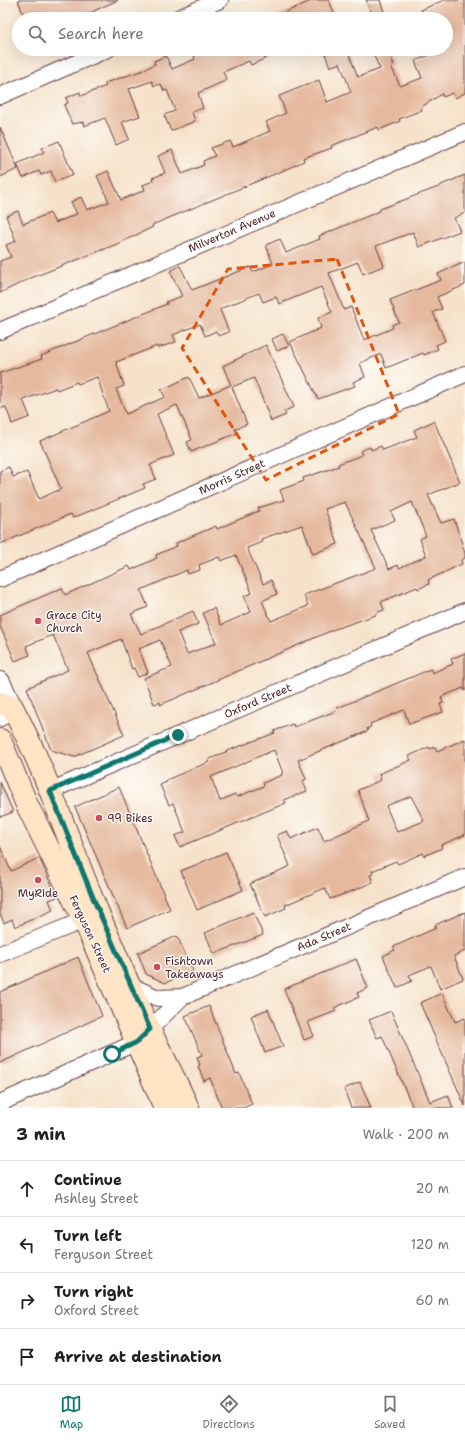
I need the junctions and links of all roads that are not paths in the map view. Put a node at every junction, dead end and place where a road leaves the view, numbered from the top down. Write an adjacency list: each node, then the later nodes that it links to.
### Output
1 (220, 0): 2 (street)
2 (192, 12)
3 (92, 56): 4 (street)
4 (0, 96)
5 (465, 132): 6 (street, Milverton Avenue)
6 (0, 331)
7 (465, 374): 8 (street, Morris Street)
8 (0, 579)
9 (465, 611): 13 (street, Oxford Street)
10 (0, 682): 11 (street, Ferguson Street)
11 (4, 709): 13 (main road, Ferguson Street)
12 (0, 740): 15 (main road, Ferguson Street)
13 (50, 791): 17 (main road, Ferguson Street)
14 (465, 877): 18 (street, Ada Street)
15 (84, 920): 16 (street); 19 (main road, Ferguson Street)
16 (0, 954)
17 (131, 986): 18 (street, Ada Street); 19 (main road, Ferguson Street)
18 (182, 997): 19 (street, Ada Street)
19 (143, 1036): 20 (street); 21 (main road, Ferguson Street); 22 (main road, Ferguson Street)
20 (0, 1103)
21 (166, 1108)
22 (188, 1108)

